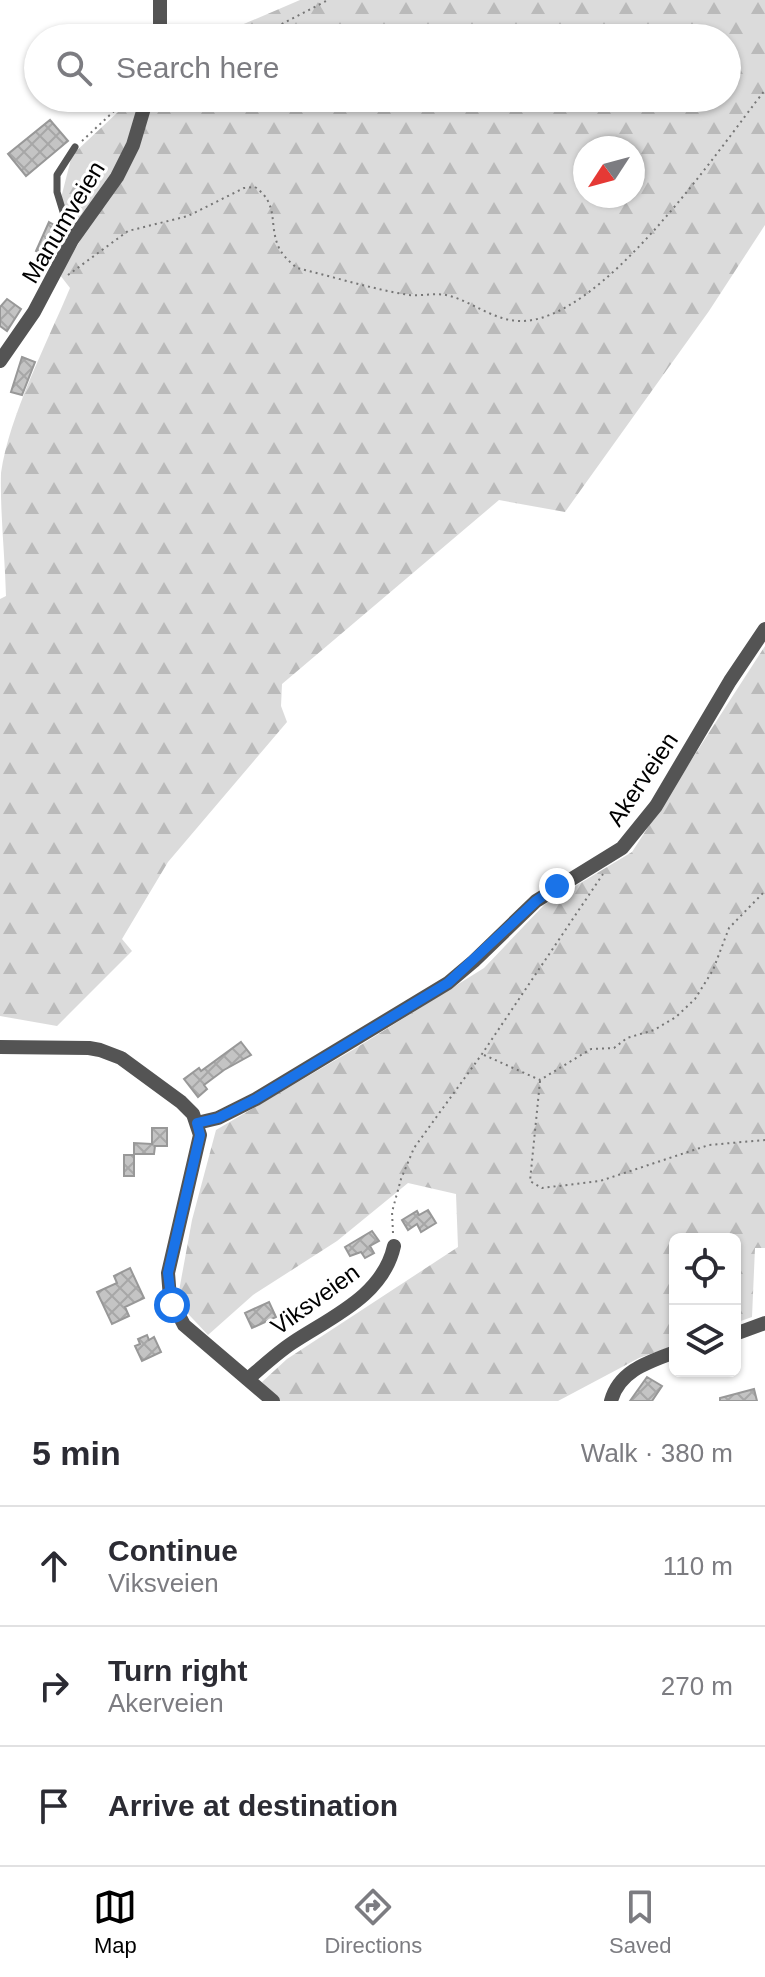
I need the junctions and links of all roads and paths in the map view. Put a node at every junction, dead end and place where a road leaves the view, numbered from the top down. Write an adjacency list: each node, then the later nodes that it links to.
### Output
1 (160, 0): 3 (street)
2 (328, 0): 4 (path)
3 (160, 24)
4 (282, 24)
5 (765, 90): 10 (path)
6 (113, 112): 8 (path)
7 (143, 112): 9 (street, Manumveien)
8 (75, 147): 9 (lane)
9 (72, 240): 11 (street, Manumveien)
10 (66, 276)
11 (0, 361)
12 (765, 629): 13 (street, Akerveien)
13 (615, 853): 16 (path); 18 (street, Akerveien)
14 (765, 891): 17 (path)
15 (0, 1047): 18 (street)
16 (482, 1054): 17 (path); 20 (path)
17 (540, 1080): 19 (path)
18 (197, 1123): 24 (street)
19 (765, 1140)
20 (394, 1246): 24 (street, Viksveien)
21 (765, 1323): 22 (street)
22 (741, 1332)
23 (669, 1354): 26 (street)
24 (248, 1379): 25 (street)
25 (273, 1401)
26 (611, 1401)

